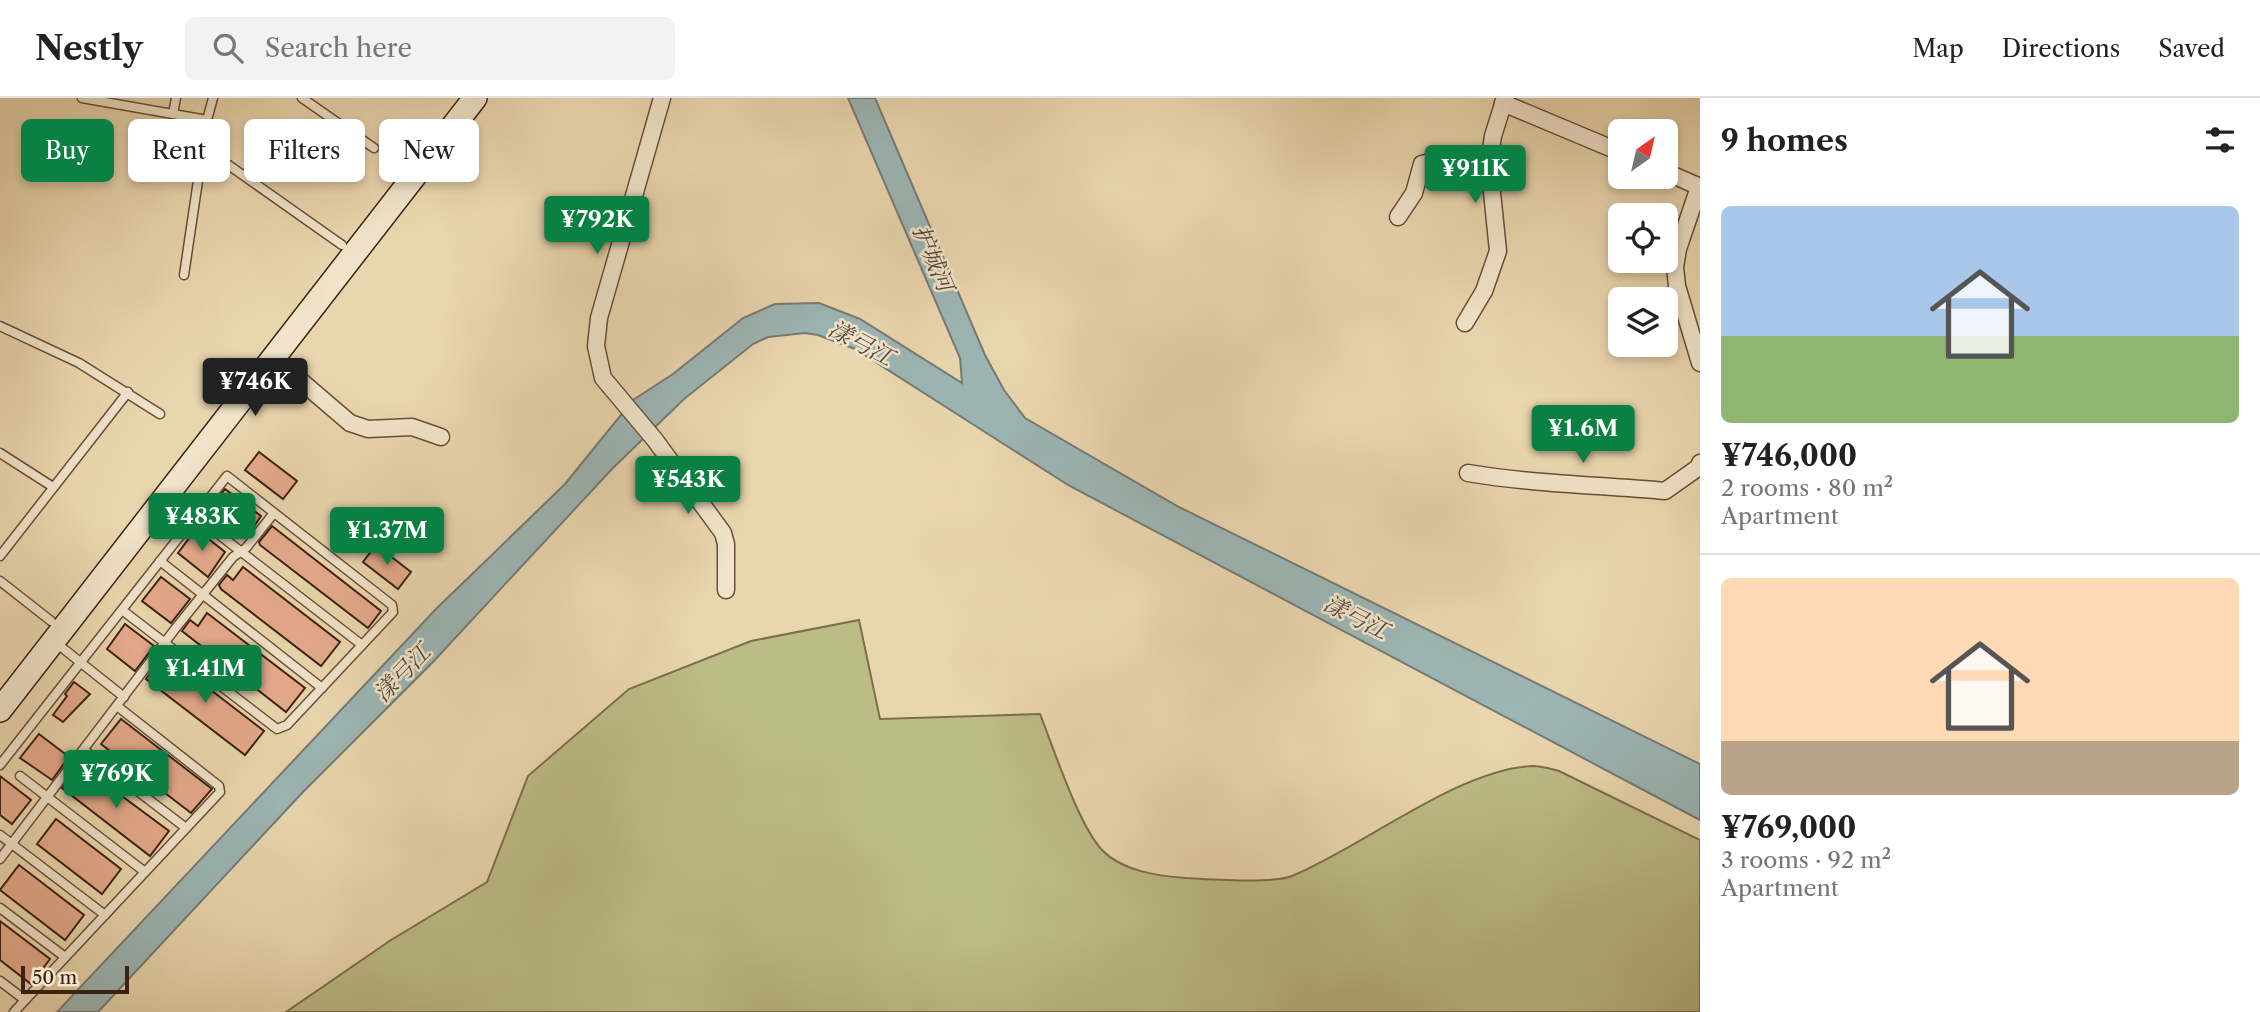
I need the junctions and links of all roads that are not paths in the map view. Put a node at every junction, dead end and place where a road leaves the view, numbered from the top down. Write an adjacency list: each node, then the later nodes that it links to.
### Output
1 (82, 98): 9 (lane)
2 (176, 98): 9 (lane)
3 (213, 98): 11 (lane)
4 (302, 98): 13 (lane)
5 (456, 98): 20 (street)
6 (475, 98): 24 (street)
7 (662, 98): 39 (street)
8 (1504, 101): 12 (street); 16 (street)
9 (173, 114): 10 (lane)
10 (201, 119)
11 (207, 119)
12 (1608, 147)
13 (374, 148)
14 (230, 166): 20 (lane)
15 (1678, 177): 18 (street)
16 (1492, 180): 19 (street); 22 (street)
17 (198, 182): 21 (lane)
18 (1699, 187): 25 (street)
19 (1398, 217)
20 (342, 245): 42 (street)
21 (184, 275)
22 (1465, 323)
23 (0, 326): 26 (lane)
24 (274, 358): 28 (street); 42 (street)
25 (1700, 363)
26 (128, 392): 27 (lane); 32 (lane)
27 (160, 414)
28 (440, 438)
29 (0, 453): 32 (lane)
30 (1700, 463): 31 (street)
31 (1468, 473)
32 (53, 487): 36 (lane)
33 (274, 513): 34 (lane); 35 (lane); 44 (lane)
34 (195, 516): 35 (lane); 37 (lane)
35 (241, 551): 40 (lane); 44 (lane)
36 (0, 556)
37 (160, 561): 40 (lane); 41 (lane)
38 (0, 581): 42 (lane)
39 (726, 590)
40 (203, 595): 43 (lane); 47 (lane)
41 (122, 610): 43 (lane); 45 (lane)
42 (53, 631): 45 (lane); 46 (street); 50 (street)
43 (165, 643): 47 (lane); 48 (lane)
44 (362, 645): 47 (lane)
45 (80, 662): 48 (lane); 52 (lane)
46 (0, 685)
47 (322, 688)
48 (124, 697): 49 (lane)
49 (117, 706): 51 (lane); 55 (lane)
50 (0, 710)
51 (84, 750): 54 (lane); 55 (lane)
52 (0, 765)
53 (20, 776): 54 (lane)
54 (47, 798): 57 (lane); 59 (lane)
55 (186, 828): 59 (lane)
56 (0, 835): 57 (lane)
57 (12, 844): 58 (lane); 61 (lane)
58 (0, 859)
59 (145, 872): 61 (lane)
60 (0, 908): 62 (lane)
61 (105, 915): 62 (lane)
62 (65, 957): 64 (lane)
63 (0, 981): 64 (lane)
64 (25, 1000): 65 (lane)
65 (14, 1012)

